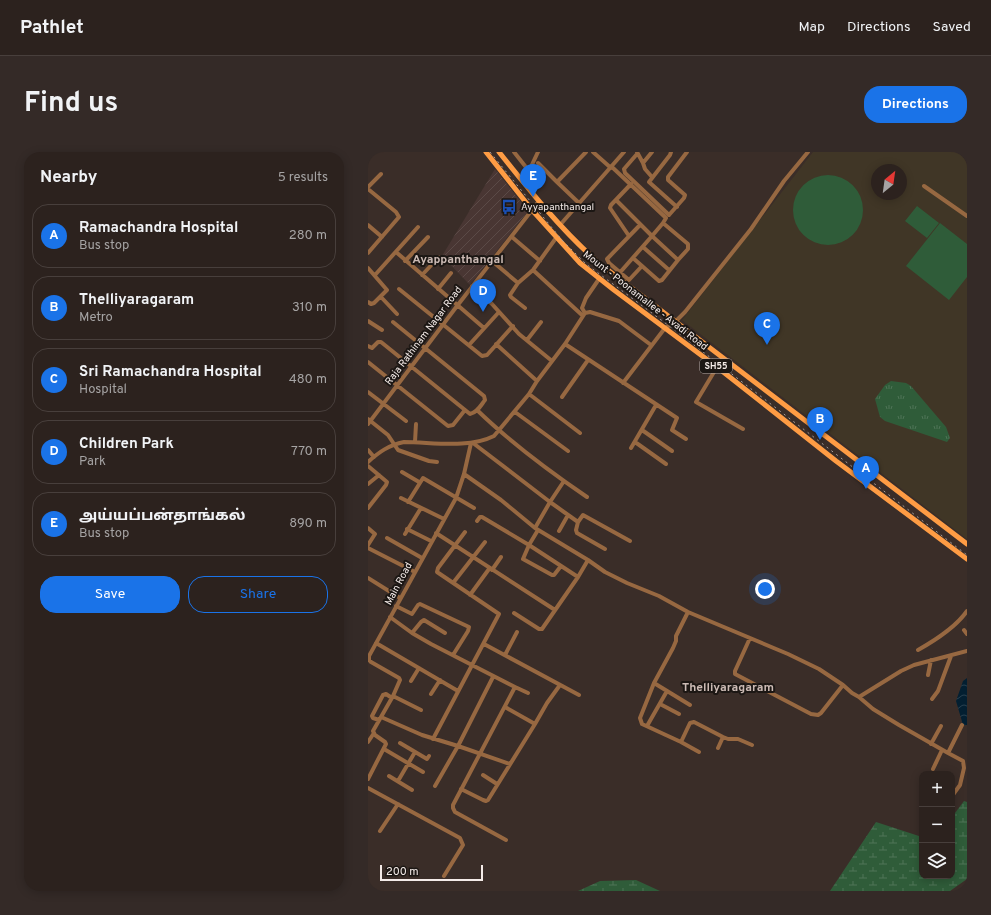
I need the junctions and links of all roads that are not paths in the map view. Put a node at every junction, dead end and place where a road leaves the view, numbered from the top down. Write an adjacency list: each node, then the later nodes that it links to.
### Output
1 (486, 152): 30 (main road, Mount - Poonamallee - Avadi Road / SH55)
2 (499, 152): 19 (main road, Mount - Poonamallee - Avadi Road / SH55)
3 (514, 152): 16 (street)
4 (538, 152): 16 (street)
5 (586, 152): 20 (street)
6 (593, 152): 15 (street)
7 (624, 152): 15 (street)
8 (652, 152): 14 (street)
9 (671, 152): 18 (street)
10 (687, 152): 29 (street)
11 (808, 152): 76 (street)
12 (637, 153): 14 (street); 25 (street)
13 (538, 163): 20 (street)
14 (643, 163): 18 (street)
15 (611, 168): 21 (street); 28 (street)
16 (529, 171): 19 (street)
17 (381, 174): 23 (street)
18 (652, 177): 24 (street)
19 (522, 180): 27 (main road, Mount - Poonamallee - Avadi Road / SH55)
20 (556, 182): 28 (street)
21 (631, 184): 26 (street); 32 (street)
22 (924, 186): 31 (street)
23 (368, 188): 39 (street)
24 (655, 188): 25 (street); 29 (street)
25 (648, 195): 29 (street)
26 (616, 200): 35 (street); 37 (street)
27 (539, 201): 30 (street, Raja Rathinam Nagar Road); 34 (main road, Mount - Poonamallee - Avadi Road / SH55)
28 (580, 204): 34 (street)
29 (677, 207)
30 (532, 210): 41 (street, Raja Rathinam Nagar Road); 42 (main road, Mount - Poonamallee - Avadi Road / SH55)
31 (967, 216)
32 (663, 223): 38 (street); 48 (street)
33 (368, 225): 39 (street)
34 (560, 225): 60 (main road, Mount - Poonamallee - Avadi Road / SH55)
35 (640, 225): 37 (street); 38 (street)
36 (418, 227): 44 (street)
37 (629, 236): 56 (street)
38 (652, 236): 43 (street); 48 (street)
39 (382, 237): 45 (street)
40 (428, 237): 49 (street)
41 (512, 237): 50 (street, Raja Rathinam Nagar Road); 51 (street)
42 (556, 238): 51 (street); 61 (main road, Mount - Poonamallee - Avadi Road / SH55)
43 (643, 247): 47 (street); 55 (street)
44 (396, 252): 49 (street); 58 (street)
45 (368, 253)
46 (439, 257): 59 (street)
47 (633, 258): 52 (street); 56 (street)
48 (678, 260): 55 (street)
49 (405, 261): 59 (street)
50 (492, 261): 62 (street); 63 (street, Raja Rathinam Nagar Road)
51 (540, 261): 54 (street)
52 (642, 266): 55 (street); 56 (street)
53 (368, 268): 58 (street)
54 (533, 270): 62 (street); 72 (street)
55 (669, 270)
56 (621, 272): 60 (street)
57 (451, 273): 65 (street)
58 (375, 275): 66 (street)
59 (422, 275): 65 (street)
60 (616, 277): 76 (main road, Mount - Poonamallee - Avadi Road / SH55)
61 (599, 279): 72 (street); 80 (main road, Mount - Poonamallee - Avadi Road / SH55)
62 (518, 283): 69 (street)
63 (472, 286): 68 (street, Raja Rathinam Nagar Road); 70 (street)
64 (399, 288): 77 (street)
65 (438, 289): 68 (street)
66 (381, 297): 67 (street); 71 (street)
67 (368, 302)
68 (457, 306): 77 (street, Raja Rathinam Nagar Road); 79 (street)
69 (526, 308)
70 (499, 312): 78 (street); 79 (street)
71 (397, 314)
72 (584, 314): 84 (street); 86 (street)
73 (368, 321): 81 (street)
74 (393, 322): 88 (street)
75 (541, 322): 82 (street)
76 (675, 322): 80 (street); 154 (main road, Mount - Poonamallee - Avadi Road / SH55)
77 (444, 324): 85 (street); 88 (street, Raja Rathinam Nagar Road)
78 (513, 326): 82 (street); 83 (street)
79 (484, 328): 85 (street)
80 (665, 328): 86 (street); 93 (main road, Mount - Poonamallee - Avadi Road / SH55)
81 (382, 330)
82 (527, 340): 90 (street)
83 (496, 344): 85 (street); 94 (street)
84 (565, 344): 89 (street); 90 (street)
85 (469, 345)
86 (651, 345): 95 (street)
87 (368, 346): 92 (street)
88 (425, 348): 92 (street, Raja Rathinam Nagar Road); 103 (street)
89 (588, 360): 95 (street); 99 (street)
90 (552, 361): 94 (street)
91 (368, 362): 96 (street)
92 (412, 366): 96 (street, Raja Rathinam Nagar Road); 102 (street)
93 (717, 367): 108 (street); 161 (main road, Mount - Poonamallee - Avadi Road / SH55)
94 (537, 381): 98 (street)
95 (623, 383): 101 (street)
96 (397, 384): 100 (street, Raja Rathinam Nagar Road); 102 (street)
97 (368, 392): 100 (street)
98 (529, 394): 104 (street); 111 (street)
99 (562, 397)
100 (383, 404): 105 (street, Raja Rathinam Nagar Road); 106 (street)
101 (656, 405): 110 (street); 112 (street)
102 (465, 410): 103 (street)
103 (477, 410): 109 (street)
104 (515, 412): 109 (street); 119 (street)
105 (369, 421): 116 (street)
106 (406, 421)
107 (416, 424): 113 (street)
108 (743, 429)
109 (498, 430): 115 (street); 129 (street)
110 (642, 430): 114 (street); 120 (street)
111 (580, 433)
112 (686, 439)
113 (415, 442): 115 (street); 116 (street)
114 (635, 442): 117 (street); 124 (street)
115 (472, 443): 128 (street, Main Road); 136 (street)
116 (393, 444): 121 (street); 123 (street)
117 (631, 448)
118 (368, 450): 121 (street)
119 (568, 451)
120 (672, 451)
121 (374, 457): 122 (street)
122 (368, 462)
123 (437, 462)
124 (666, 464)
125 (368, 466): 127 (street)
126 (402, 472): 130 (street)
127 (379, 474): 131 (street); 137 (street)
128 (464, 474): 134 (street, Main Road); 145 (street)
129 (564, 481): 132 (street); 136 (street)
130 (419, 482): 134 (street); 135 (street)
131 (368, 484)
132 (588, 497)
133 (401, 498): 135 (street)
134 (456, 498): 139 (street); 141 (street, Main Road)
135 (408, 502): 138 (street)
136 (550, 502): 140 (street); 145 (street)
137 (368, 508)
138 (421, 508): 141 (street); 150 (street)
139 (474, 508)
140 (568, 515): 143 (street); 147 (street)
141 (444, 519): 148 (street, Main Road)
142 (477, 521): 153 (street)
143 (578, 522): 151 (street); 157 (street)
144 (368, 528): 156 (street)
145 (536, 529): 153 (street); 162 (street)
146 (465, 532): 155 (street)
147 (559, 532)
148 (436, 533): 150 (street, Main Road); 155 (street)
149 (387, 538): 159 (street)
150 (431, 541): 159 (street, Main Road)
151 (630, 541)
152 (485, 542): 160 (street)
153 (529, 544): 163 (street); 163 (street)
154 (967, 544)
155 (454, 545): 160 (street); 168 (street)
156 (368, 547): 165 (street)
157 (605, 549)
158 (501, 557): 164 (street)
159 (422, 558): 165 (street, Main Road)
160 (473, 558): 164 (street); 168 (street)
161 (967, 559)
162 (588, 560): 166 (street); 173 (street)
163 (561, 566): 166 (street)
164 (490, 569): 169 (street); 172 (street)
165 (415, 572): 170 (street, Main Road)
166 (578, 577): 172 (street)
167 (368, 578): 170 (street)
168 (453, 583): 169 (street)
169 (470, 595): 184 (street)
170 (400, 598): 171 (street, Main Road)
171 (396, 606): 176 (street, Main Road); 187 (street)
172 (555, 610): 174 (street)
173 (688, 612): 182 (street); 197 (street)
174 (514, 613)
175 (966, 615): 185 (street)
176 (390, 617): 180 (street); 183 (street, Main Road)
177 (964, 630): 181 (street)
178 (517, 632): 188 (street)
179 (445, 633): 180 (street)
180 (412, 634): 187 (street)
181 (967, 634)
182 (750, 638): 199 (street); 199 (street)
183 (376, 643): 192 (street); 206 (street, Main Road)
184 (484, 644): 188 (street); 191 (street)
185 (918, 650)
186 (967, 651): 189 (street)
187 (454, 655): 191 (street)
188 (505, 655): 198 (street)
189 (951, 656): 190 (street); 208 (street)
190 (931, 660): 193 (street); 207 (street)
191 (472, 666): 194 (street); 201 (street)
192 (419, 668): 195 (street); 196 (street)
193 (928, 675)
194 (493, 677): 200 (street); 227 (street)
195 (440, 680): 201 (street); 204 (street)
196 (412, 681)
197 (654, 683): 202 (street); 217 (street)
198 (560, 685): 205 (street); 215 (street)
199 (843, 685): 207 (street)
200 (515, 687): 203 (street); 211 (street)
201 (458, 691): 221 (street)
202 (667, 691): 209 (street); 210 (street)
203 (528, 693)
204 (431, 694)
205 (579, 695)
206 (393, 697): 212 (street); 214 (street, Main Road); 214 (street)
207 (859, 697): 225 (street)
208 (932, 699)
209 (660, 704): 213 (street); 217 (street)
210 (690, 705)
211 (505, 707): 215 (street); 233 (street)
212 (421, 710)
213 (678, 714)
214 (380, 719): 219 (street, Main Road); 221 (street)
215 (536, 724): 237 (street)
216 (962, 725): 234 (street)
217 (647, 726): 223 (street)
218 (941, 726): 225 (street)
219 (374, 733): 222 (street, Main Road); 229 (street)
220 (723, 737): 223 (street); 226 (street); 228 (street)
221 (434, 739): 227 (street)
222 (368, 742)
223 (681, 742): 232 (street)
224 (400, 743): 231 (street)
225 (931, 744): 230 (street)
226 (752, 745)
227 (458, 746): 233 (street); 245 (street)
228 (718, 748)
229 (384, 750): 236 (street); 242 (street)
230 (941, 750): 234 (street); 238 (street)
231 (414, 752): 235 (street); 236 (street)
232 (699, 752)
233 (480, 753): 237 (street); 247 (street)
234 (948, 753): 249 (street)
235 (429, 756)
236 (408, 764): 239 (street); 243 (street)
237 (510, 764): 244 (street)
238 (932, 769)
239 (423, 772)
240 (390, 776): 243 (street)
241 (483, 776): 244 (street)
242 (368, 779)
243 (398, 781): 248 (street)
244 (498, 784): 247 (street)
245 (435, 786)
246 (368, 788): 250 (street)
247 (461, 789): 252 (street)
248 (412, 790)
249 (955, 793)
250 (398, 804): 251 (street); 253 (street)
251 (380, 831)
252 (506, 840)
253 (444, 876)

